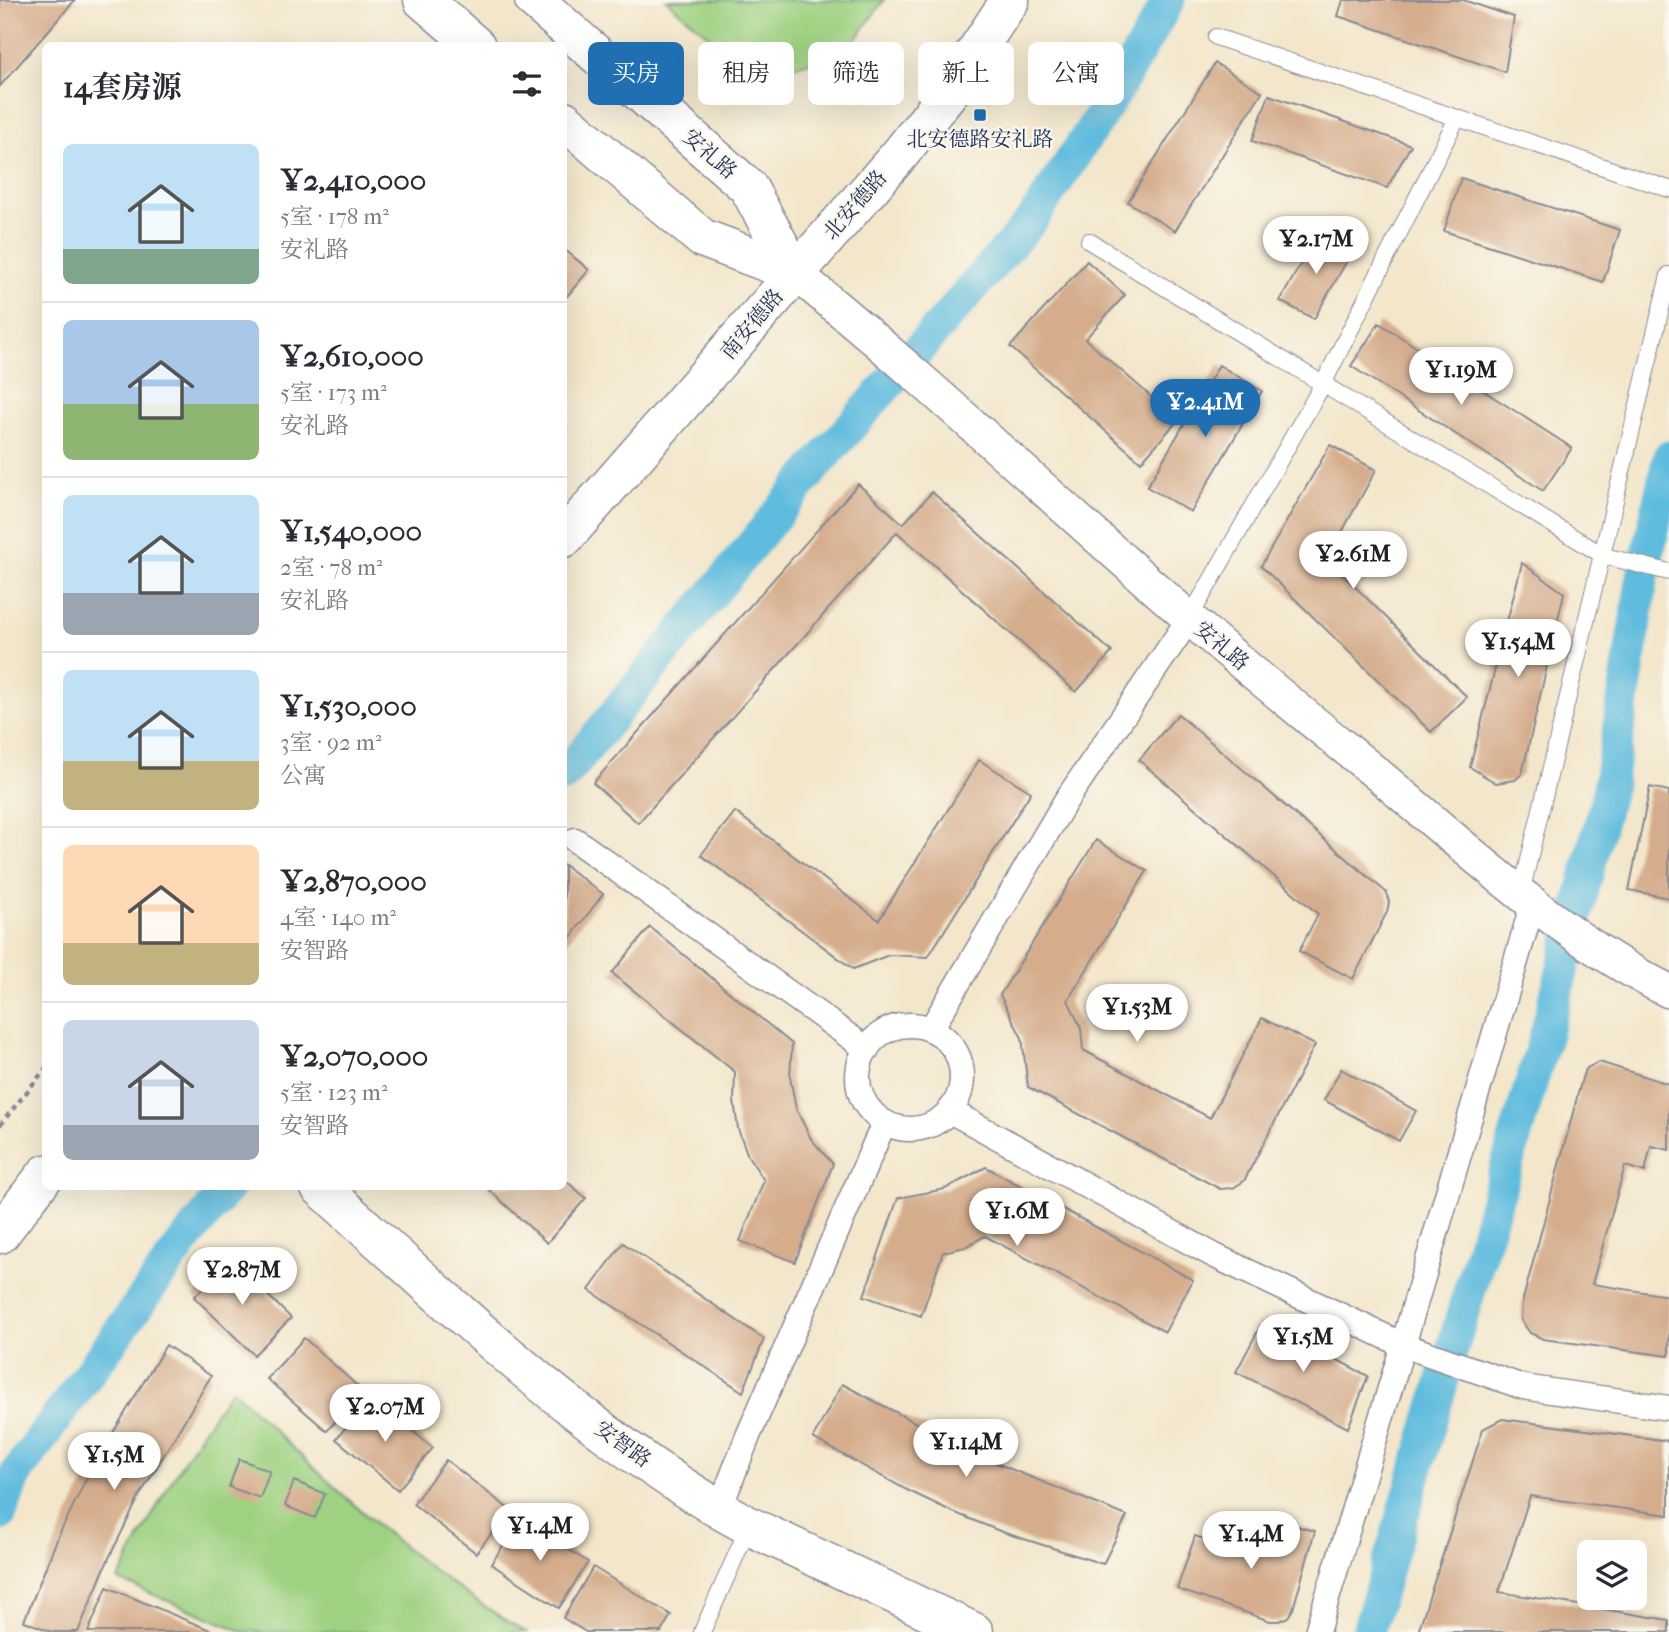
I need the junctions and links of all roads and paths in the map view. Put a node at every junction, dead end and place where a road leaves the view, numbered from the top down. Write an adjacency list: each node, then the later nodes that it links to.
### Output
1 (423, 0): 5 (street)
2 (534, 0): 10 (street, 安礼路)
3 (1010, 0): 10 (street, 北安德路)
4 (1216, 37): 6 (lane)
5 (471, 42)
6 (1457, 118): 8 (lane); 12 (lane)
7 (567, 123): 10 (street, 安礼路)
8 (1669, 188)
9 (1089, 241): 12 (lane)
10 (795, 273): 13 (street, 南安德路); 14 (street, 南安德路); 17 (street, 安礼路)
11 (1669, 275): 15 (lane)
12 (1323, 384): 15 (lane); 17 (lane)
13 (567, 535)
14 (567, 543)
15 (1604, 556): 16 (lane); 19 (lane)
16 (1669, 572)
17 (1189, 619): 19 (street, 安礼路); 21 (street)
18 (575, 840): 22 (street)
19 (1536, 906): 20 (street, 安礼路); 30 (street)
20 (1669, 991)
21 (930, 1029): 22 (street); 24 (street)
22 (867, 1049): 25 (street)
23 (42, 1073): 26 (path)
24 (950, 1111): 25 (street); 30 (street)
25 (884, 1123): 32 (street)
26 (0, 1125)
27 (42, 1179): 29 (street)
28 (324, 1190): 32 (street, 安智路)
29 (0, 1234)
30 (1403, 1345): 31 (street); 35 (street)
31 (1669, 1408)
32 (734, 1518): 33 (lane); 34 (street, 安智路)
33 (702, 1632)
34 (974, 1632)
35 (1317, 1632)

